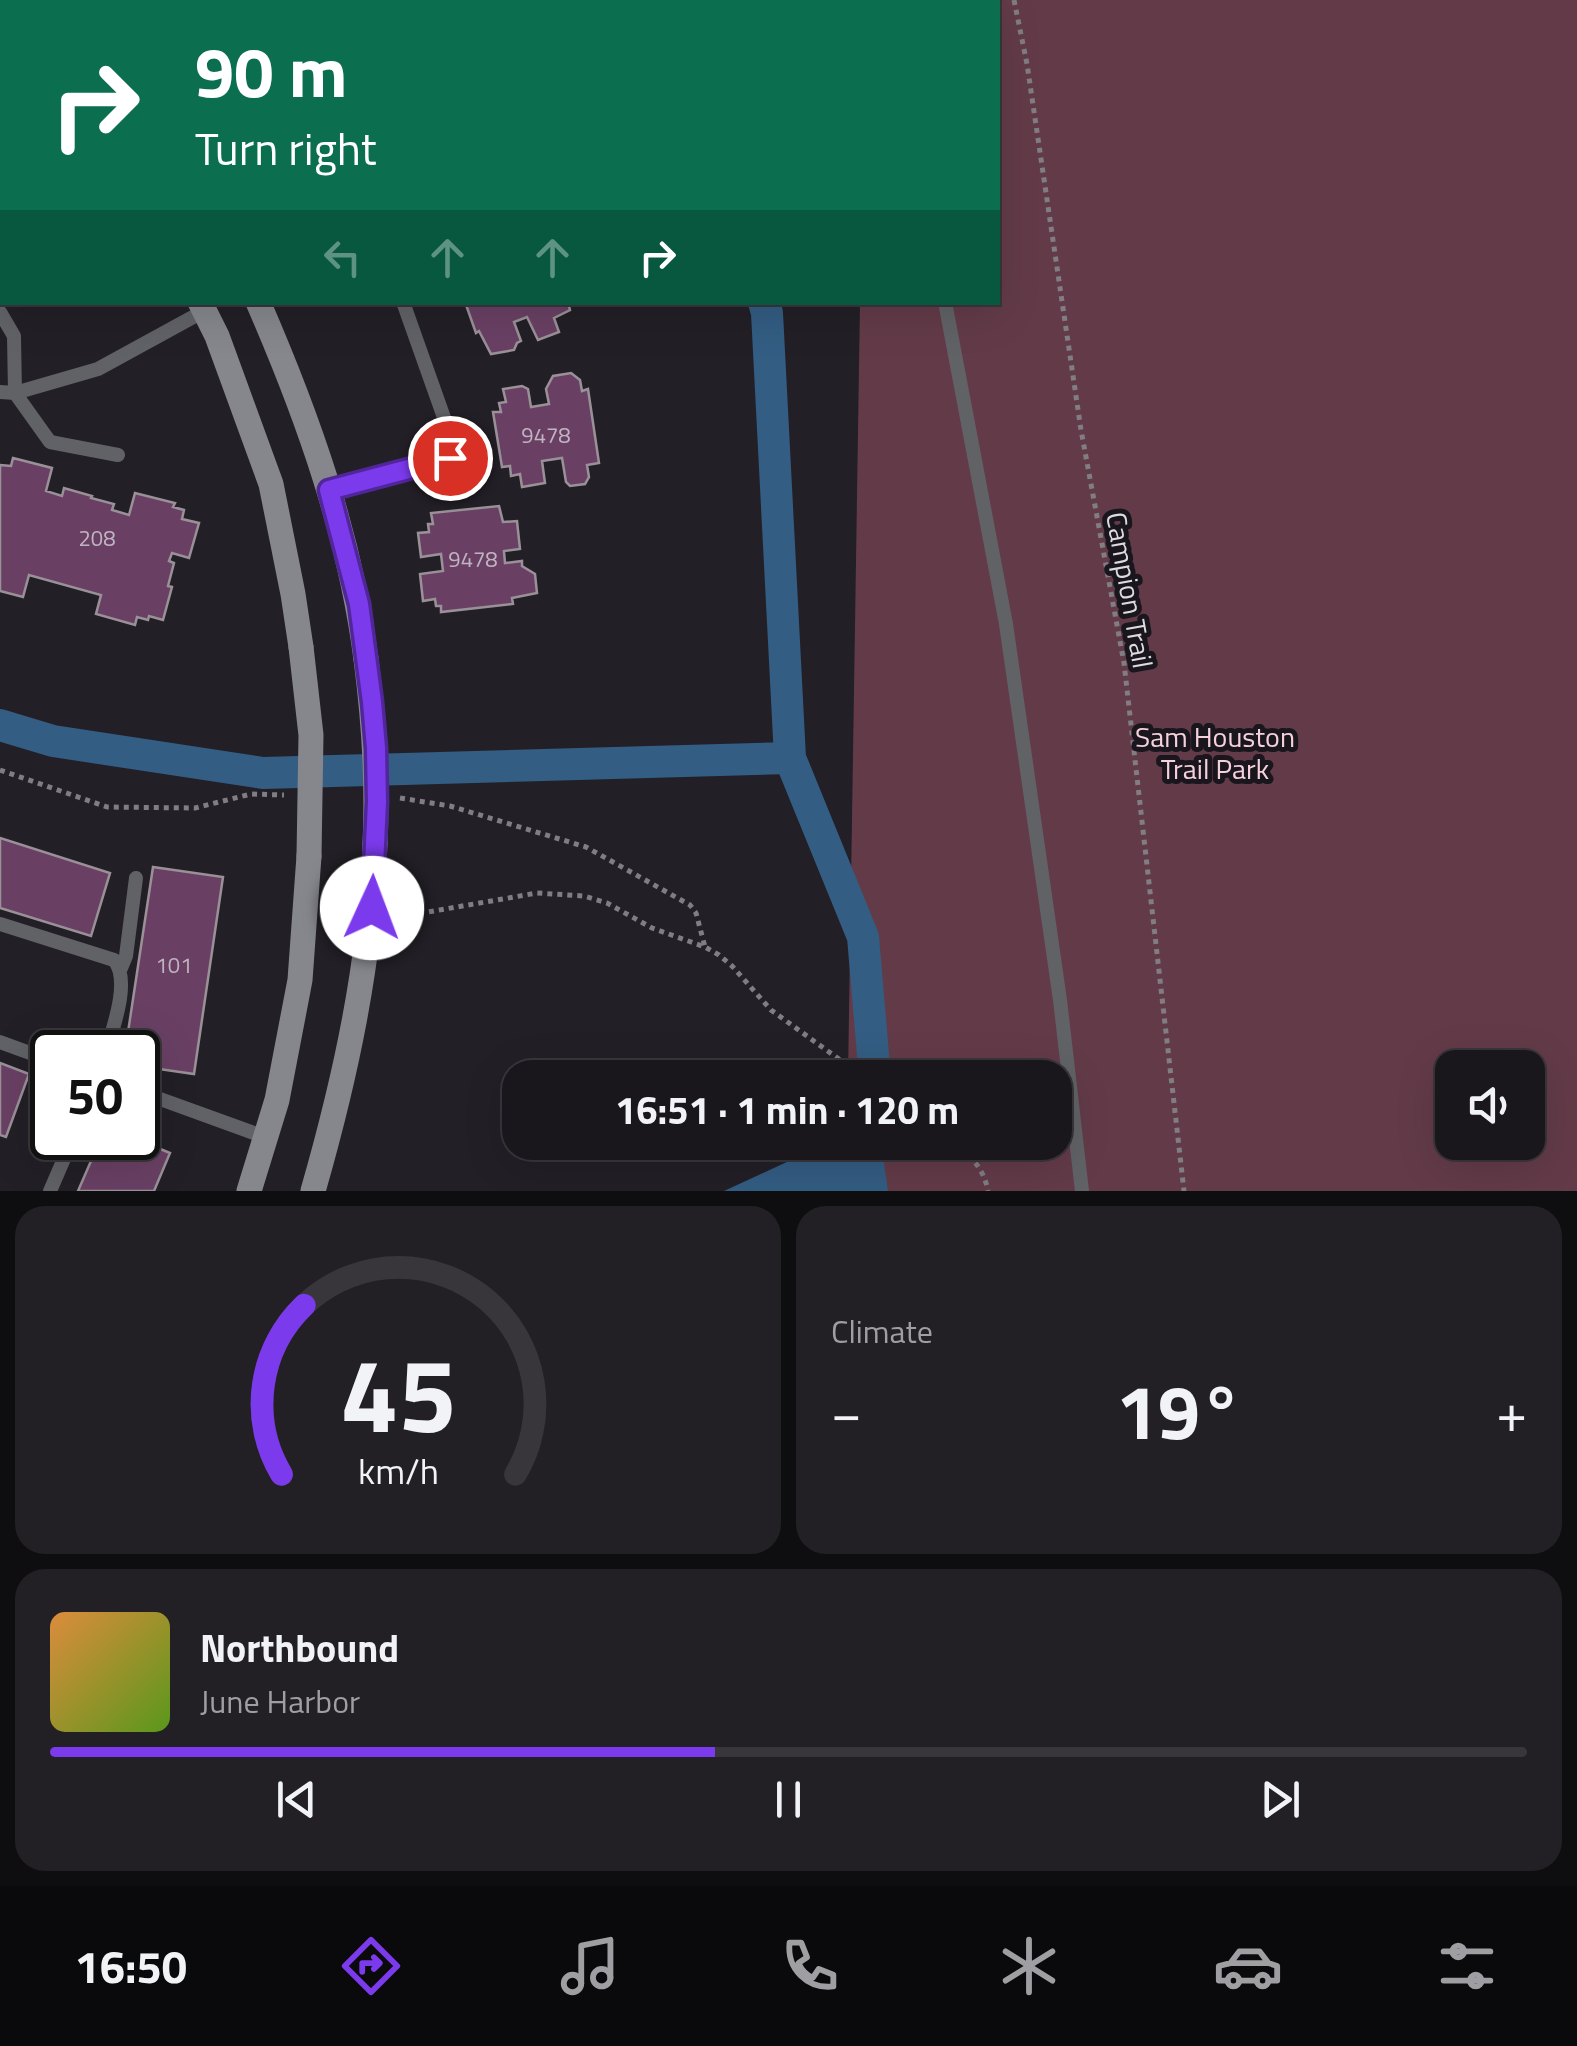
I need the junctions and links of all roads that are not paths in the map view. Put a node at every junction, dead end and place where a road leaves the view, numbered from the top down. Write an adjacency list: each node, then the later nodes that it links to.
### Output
1 (209, 305): 6 (lane); 16 (main road, bridge)
2 (259, 305): 8 (main road)
3 (404, 305): 8 (lane)
4 (946, 305): 21 (lane)
5 (2, 307): 6 (lane)
6 (8, 393): 7 (lane)
7 (118, 455)
8 (329, 490): 20 (main road, bridge)
9 (136, 878): 11 (lane)
10 (0, 924): 11 (lane)
11 (121, 968): 12 (lane)
12 (111, 1030)
13 (0, 1042): 14 (lane)
14 (30, 1053)
15 (160, 1099): 16 (lane)
16 (266, 1137): 19 (main road)
17 (64, 1160): 18 (lane)
18 (50, 1191)
19 (249, 1191)
20 (313, 1191)
21 (1082, 1191)

